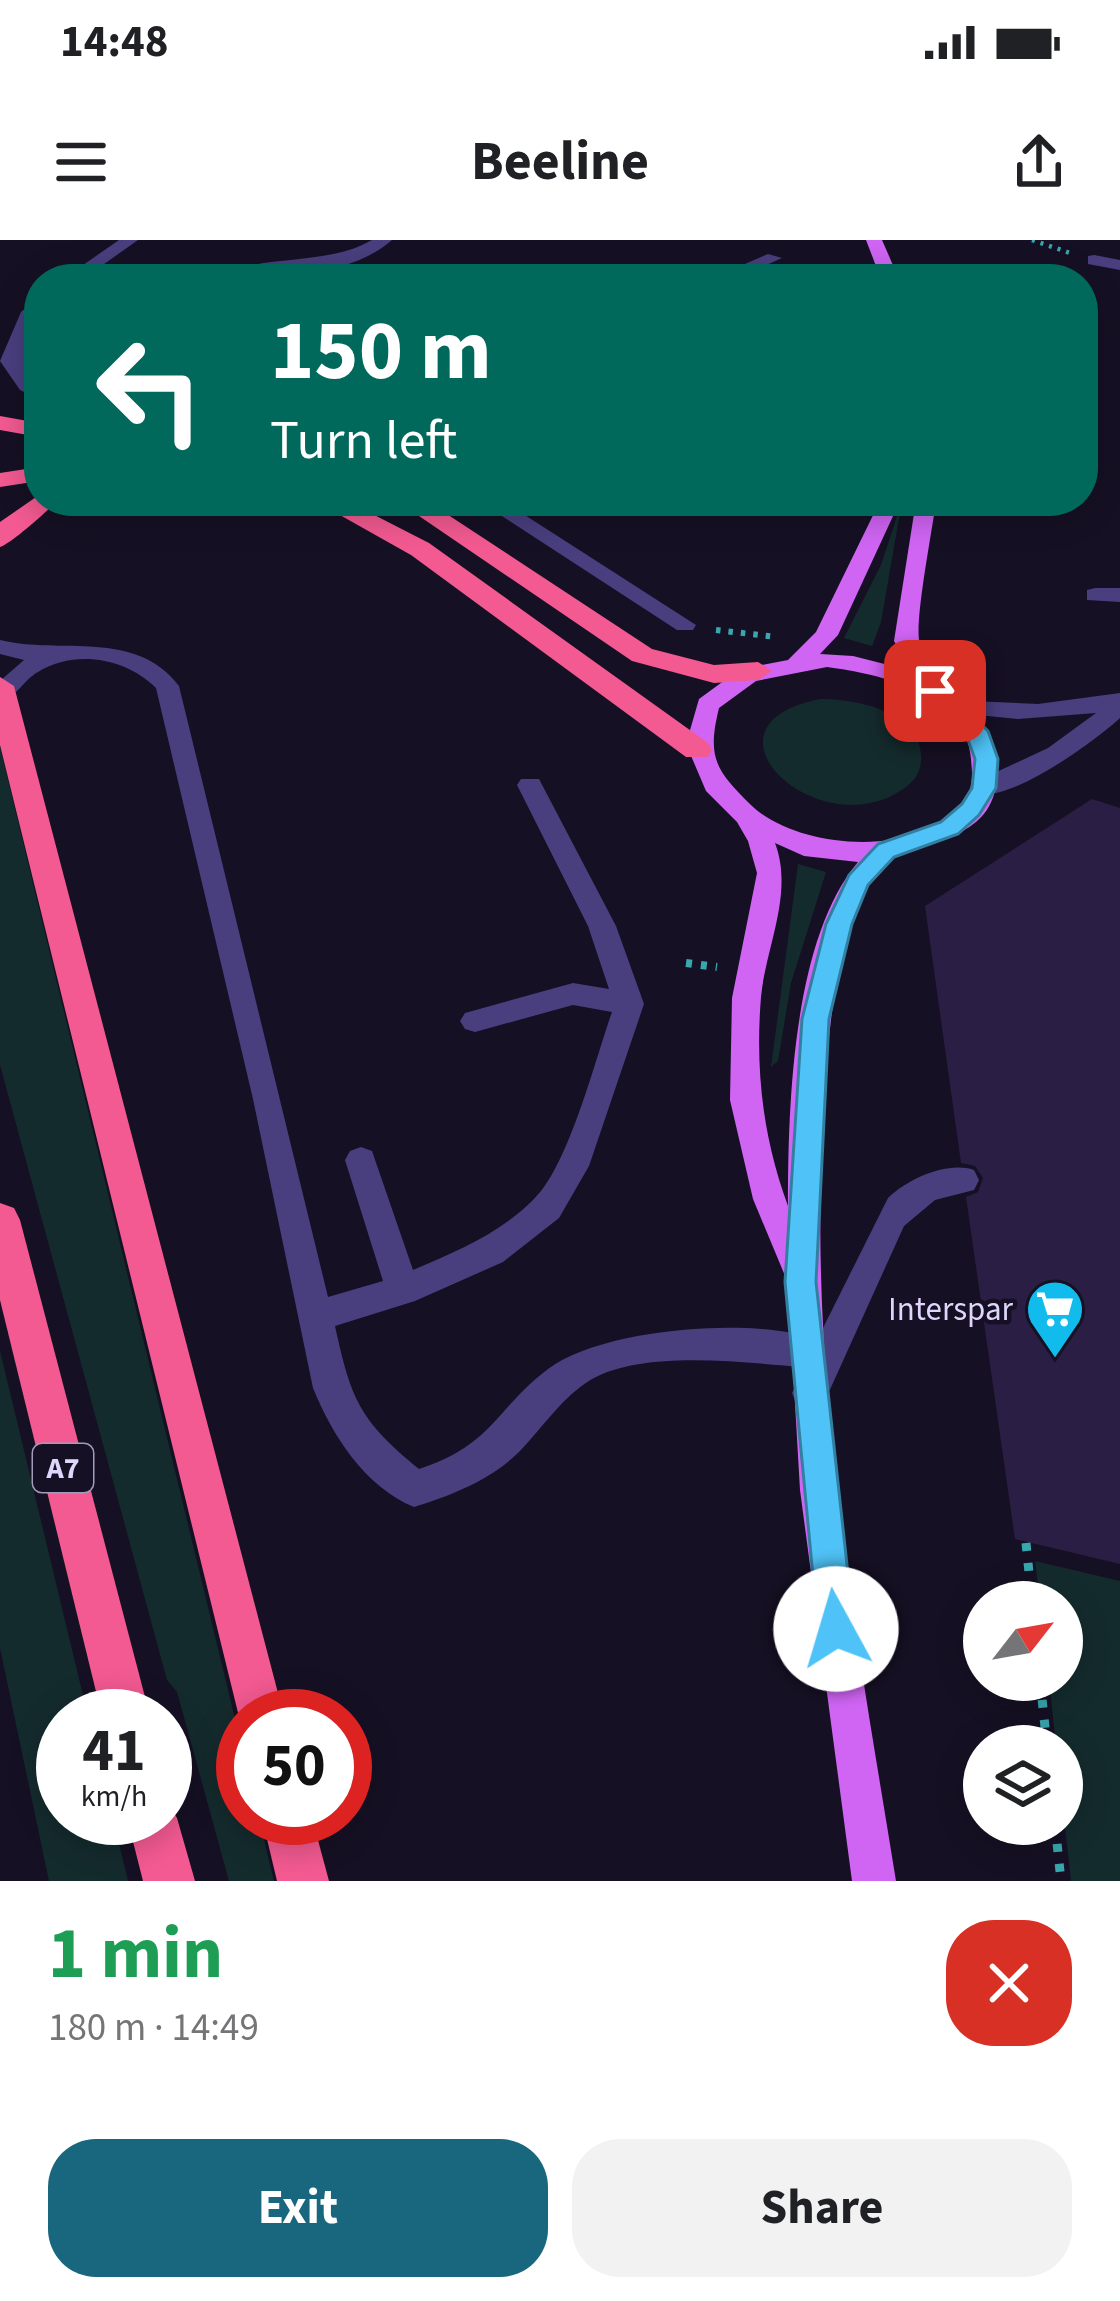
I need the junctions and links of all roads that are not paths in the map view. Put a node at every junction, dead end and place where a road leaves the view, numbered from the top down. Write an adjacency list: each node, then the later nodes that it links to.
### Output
1 (130, 240): 5 (street)
2 (384, 240): 6 (street)
3 (774, 258): 7 (street)
4 (1094, 260): 8 (street)
5 (94, 264)
6 (334, 264)
7 (758, 264)
8 (1120, 265)
9 (24, 318): 11 (street)
10 (24, 356): 11 (street)
11 (7, 358): 12 (street)
12 (24, 387)
13 (24, 515): 19 (highway)
14 (357, 516): 28 (highway)
15 (433, 516): 24 (highway)
16 (513, 516): 20 (street)
17 (883, 516): 23 (main road)
18 (924, 516): 26 (main road)
19 (0, 539)
20 (685, 625)
21 (0, 647): 22 (street)
22 (55, 655): 25 (street); 40 (street)
23 (799, 661): 24 (main road); 26 (main road)
24 (758, 671): 28 (main road)
25 (1, 689): 44 (highway)
26 (945, 698): 27 (street); 30 (main road)
27 (1120, 703): 30 (street)
28 (697, 750): 31 (main road)
29 (530, 785): 33 (street)
30 (984, 788): 32 (main road)
31 (750, 821): 32 (main road); 38 (main road)
32 (886, 850): 38 (main road)
33 (629, 1004): 34 (street); 39 (street)
34 (475, 1021)
35 (361, 1160): 39 (street)
36 (963, 1180): 42 (street)
37 (0, 1220): 43 (highway, A7)
38 (800, 1282): 41 (main road)
39 (403, 1290): 40 (street)
40 (315, 1316): 41 (street)
41 (805, 1351): 42 (main road)
42 (810, 1393): 49 (main road)
43 (119, 1689)
44 (253, 1689)
45 (159, 1845): 47 (highway)
46 (293, 1845): 48 (highway)
47 (169, 1881)
48 (303, 1881)
49 (874, 1881)

